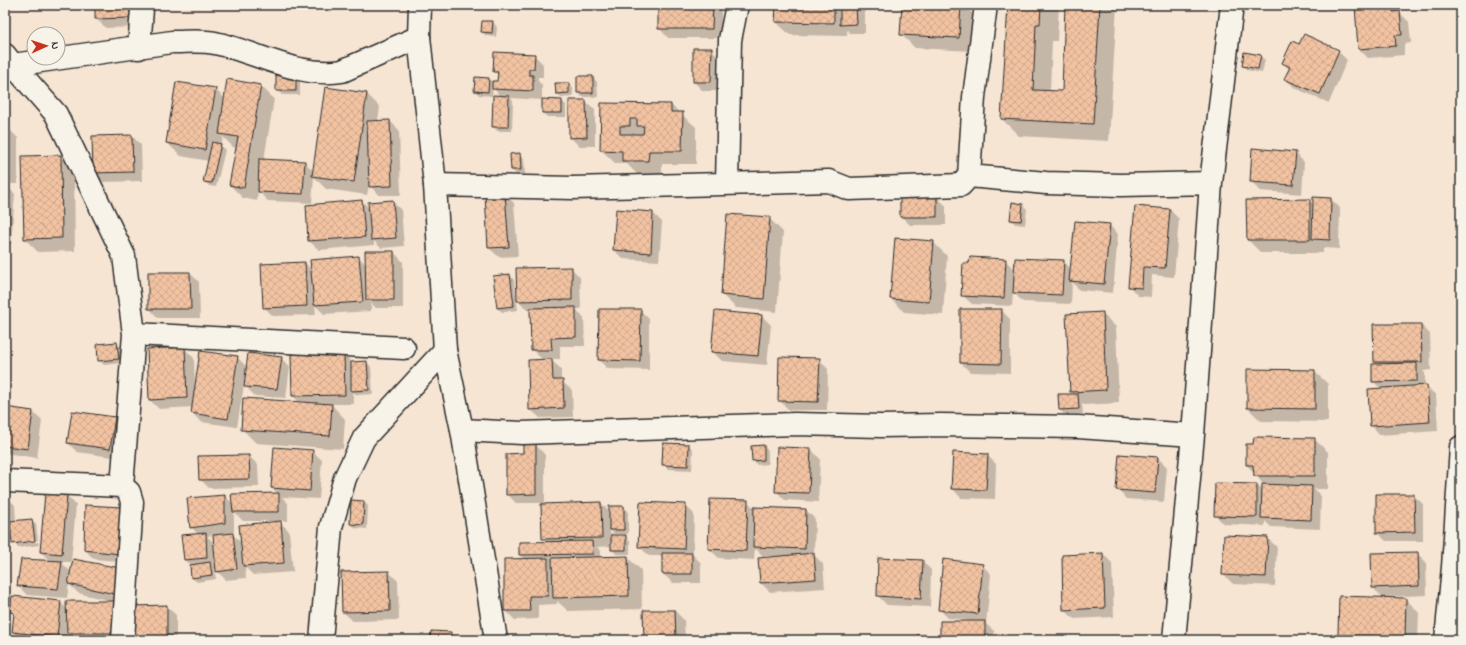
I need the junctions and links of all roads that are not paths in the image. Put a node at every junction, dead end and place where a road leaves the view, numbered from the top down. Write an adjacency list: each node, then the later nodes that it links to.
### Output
1 (420, 5): 6 (street)
2 (737, 5): 11 (street)
3 (986, 5): 9 (street)
4 (1232, 5): 10 (street)
5 (142, 9): 7 (street)
6 (419, 37): 7 (street); 12 (street)
7 (140, 48): 8 (street)
8 (8, 62): 13 (street)
9 (968, 176): 10 (street); 11 (street)
10 (1211, 183): 17 (street)
11 (727, 184): 12 (street)
12 (435, 185): 15 (street)
13 (134, 334): 14 (street); 20 (street)
14 (404, 348)
15 (445, 350): 16 (street); 22 (street)
16 (462, 430): 17 (street); 23 (street)
17 (1193, 435): 24 (street)
18 (1461, 447): 25 (street)
19 (5, 481): 20 (street)
20 (122, 486): 21 (street)
21 (124, 640)
22 (321, 640)
23 (496, 640)
24 (1174, 640)
25 (1446, 640)

